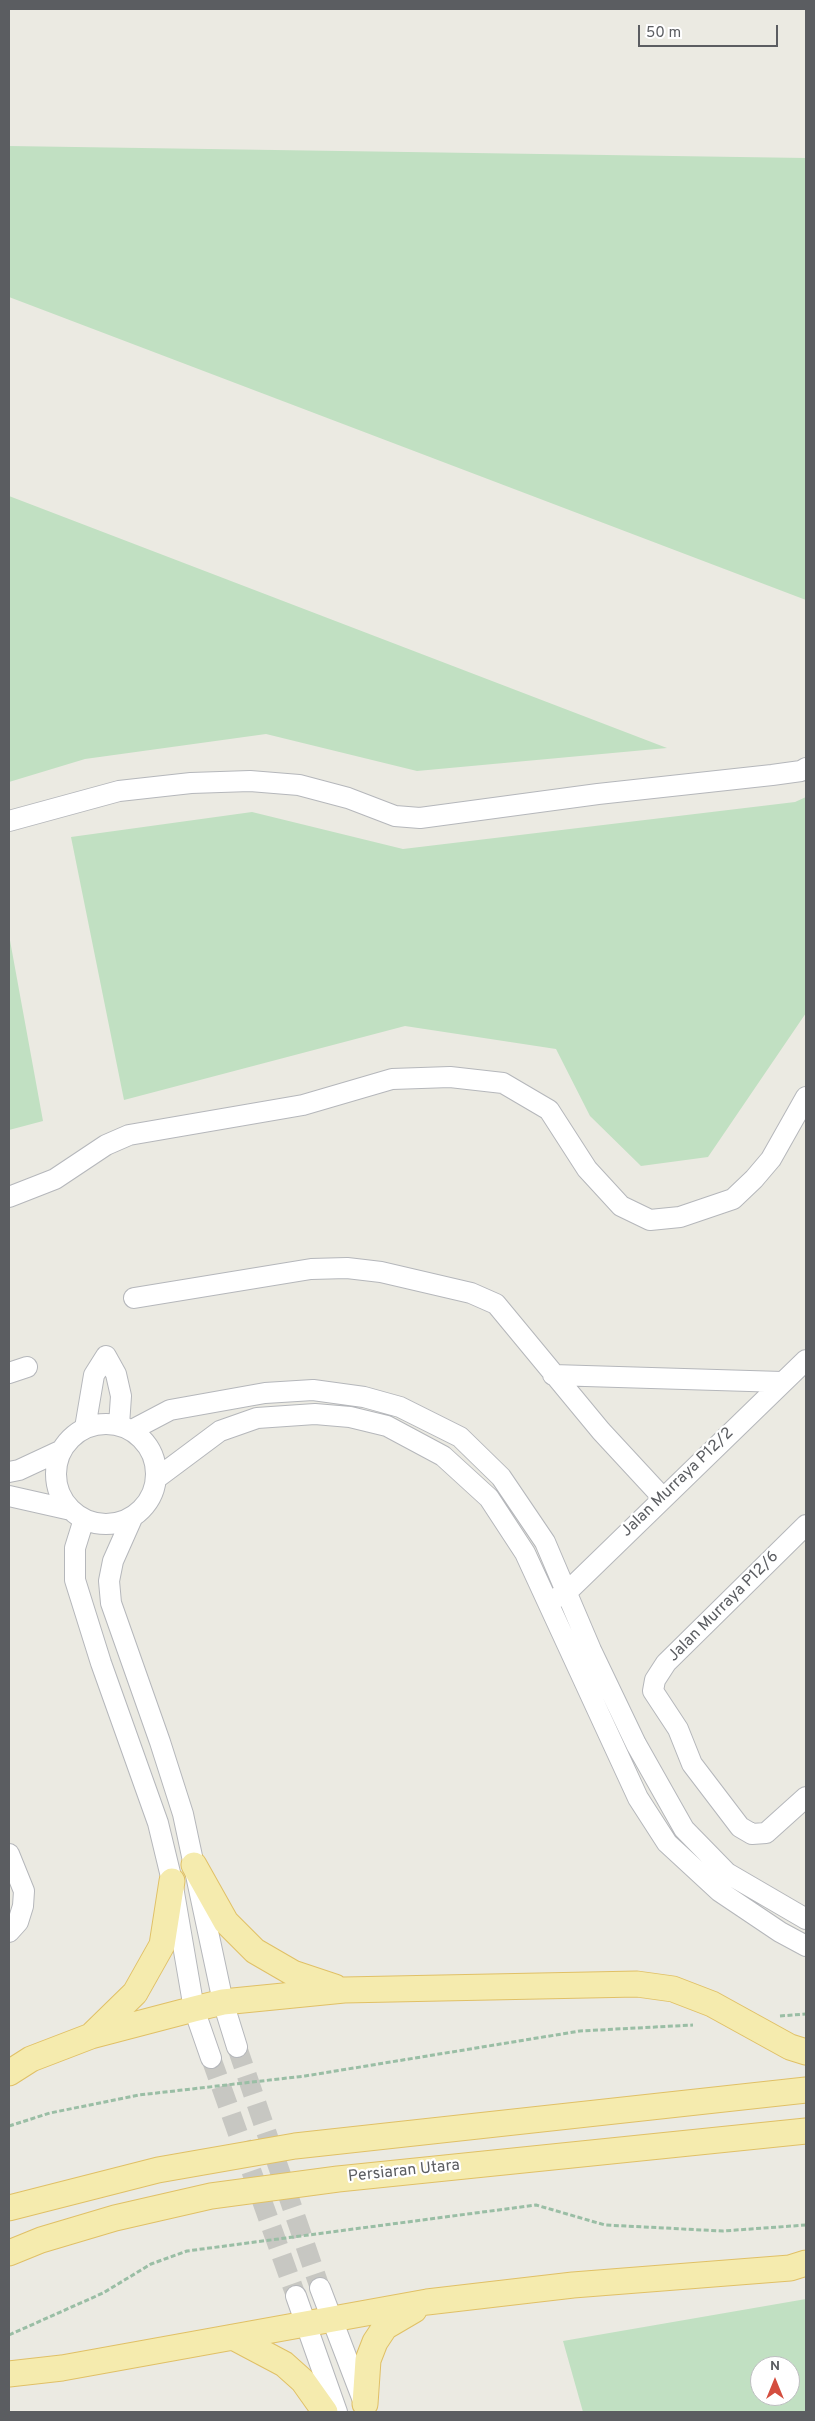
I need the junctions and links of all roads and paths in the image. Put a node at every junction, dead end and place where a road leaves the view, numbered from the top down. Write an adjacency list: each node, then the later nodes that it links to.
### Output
1 (806, 768): 2 (street)
2 (9, 821)
3 (806, 1097): 4 (street)
4 (9, 1197)
5 (134, 1298): 7 (street)
6 (806, 1360): 8 (street, Jalan Murraya P12/2)
7 (553, 1375): 8 (street); 15 (street)
8 (782, 1382): 15 (street, Jalan Murraya P12/2)
9 (85, 1428): 10 (street); 10 (street); 11 (street)
10 (126, 1428): 13 (street); 19 (street)
11 (62, 1450): 12 (street); 16 (street)
12 (9, 1472)
13 (157, 1478): 17 (street); 20 (street)
14 (9, 1496): 16 (street)
15 (663, 1498): 19 (street, Jalan Murraya P12/2)
16 (77, 1514): 17 (street); 24 (street)
17 (133, 1516): 23 (street)
18 (806, 1525): 21 (street, Jalan Murraya P12/6)
19 (567, 1592): 20 (street, Jalan Murraya P12/2); 25 (street)
20 (547, 1602): 27 (street)
21 (806, 1797)
22 (9, 1854): 26 (street)
23 (194, 1865): 28 (main road); 29 (street)
24 (172, 1881): 30 (street); 34 (main road)
25 (806, 1919)
26 (9, 1932)
27 (806, 1946)
28 (344, 1990): 29 (main road); 36 (main road)
29 (223, 2002): 30 (main road); 35 (street)
30 (194, 2009): 34 (main road); 37 (street)
31 (806, 2014): 32 (path)
32 (777, 2016)
33 (692, 2025): 40 (path)
34 (91, 2036): 38 (main road)
35 (237, 2047)
36 (806, 2052)
37 (211, 2058)
38 (9, 2073)
39 (806, 2090): 42 (main road)
40 (9, 2126)
41 (806, 2131): 44 (main road, Persiaran Utara)
42 (9, 2208)
43 (806, 2225): 51 (path)
44 (9, 2253)
45 (806, 2263): 48 (main road)
46 (320, 2288): 49 (street)
47 (296, 2296): 50 (street)
48 (427, 2302): 49 (main road); 54 (main road)
49 (332, 2318): 50 (main road); 54 (street)
50 (305, 2323): 52 (main road); 56 (street)
51 (9, 2335)
52 (233, 2338): 53 (main road); 55 (main road)
53 (9, 2374)
54 (366, 2408)
55 (325, 2412)
56 (337, 2412)

